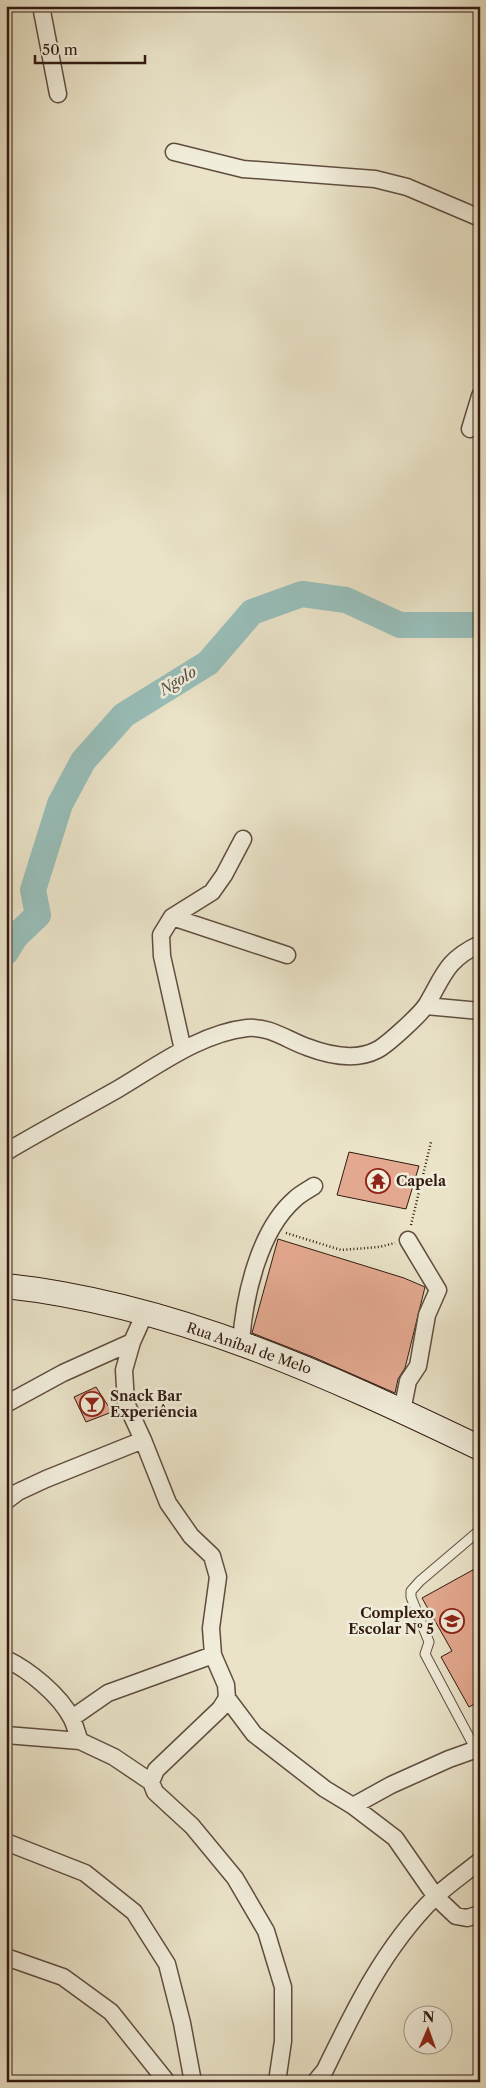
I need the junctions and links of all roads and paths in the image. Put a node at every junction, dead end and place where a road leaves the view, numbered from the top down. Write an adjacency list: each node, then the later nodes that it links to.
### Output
1 (41, 6): 2 (street)
2 (58, 94)
3 (174, 152): 4 (street)
4 (480, 218)
5 (480, 396): 6 (street)
6 (470, 429)
7 (243, 839): 8 (street)
8 (172, 916): 10 (street); 13 (street)
9 (480, 944): 11 (street)
10 (287, 955)
11 (426, 1006): 12 (street); 13 (street)
12 (480, 1011)
13 (183, 1050): 15 (street)
14 (431, 1142): 18 (path)
15 (6, 1152)
16 (314, 1186): 22 (street)
17 (282, 1232): 18 (path)
18 (408, 1240): 24 (street)
19 (6, 1286): 20 (street, Rua Aníbal de Melo)
20 (145, 1313): 21 (street); 22 (street, Rua Aníbal de Melo)
21 (132, 1342): 23 (street); 25 (street)
22 (241, 1343): 24 (street, Rua Aníbal de Melo)
23 (6, 1404)
24 (402, 1411): 26 (street, Rua Aníbal de Melo)
25 (143, 1440): 27 (street); 29 (street)
26 (479, 1450)
27 (6, 1501)
28 (480, 1530): 35 (lane)
29 (214, 1655): 31 (street); 32 (street)
30 (6, 1658): 32 (street)
31 (227, 1698): 36 (street); 37 (street)
32 (72, 1718): 34 (street)
33 (6, 1735): 34 (street)
34 (80, 1741): 36 (street)
35 (478, 1751): 37 (street)
36 (151, 1782): 45 (street)
37 (353, 1806): 40 (street)
38 (6, 1842): 44 (street)
39 (480, 1861): 40 (street)
40 (436, 1897): 41 (street); 46 (street)
41 (480, 1914)
42 (6, 1957): 43 (street)
43 (167, 2082)
44 (193, 2082)
45 (278, 2082)
46 (316, 2082)

